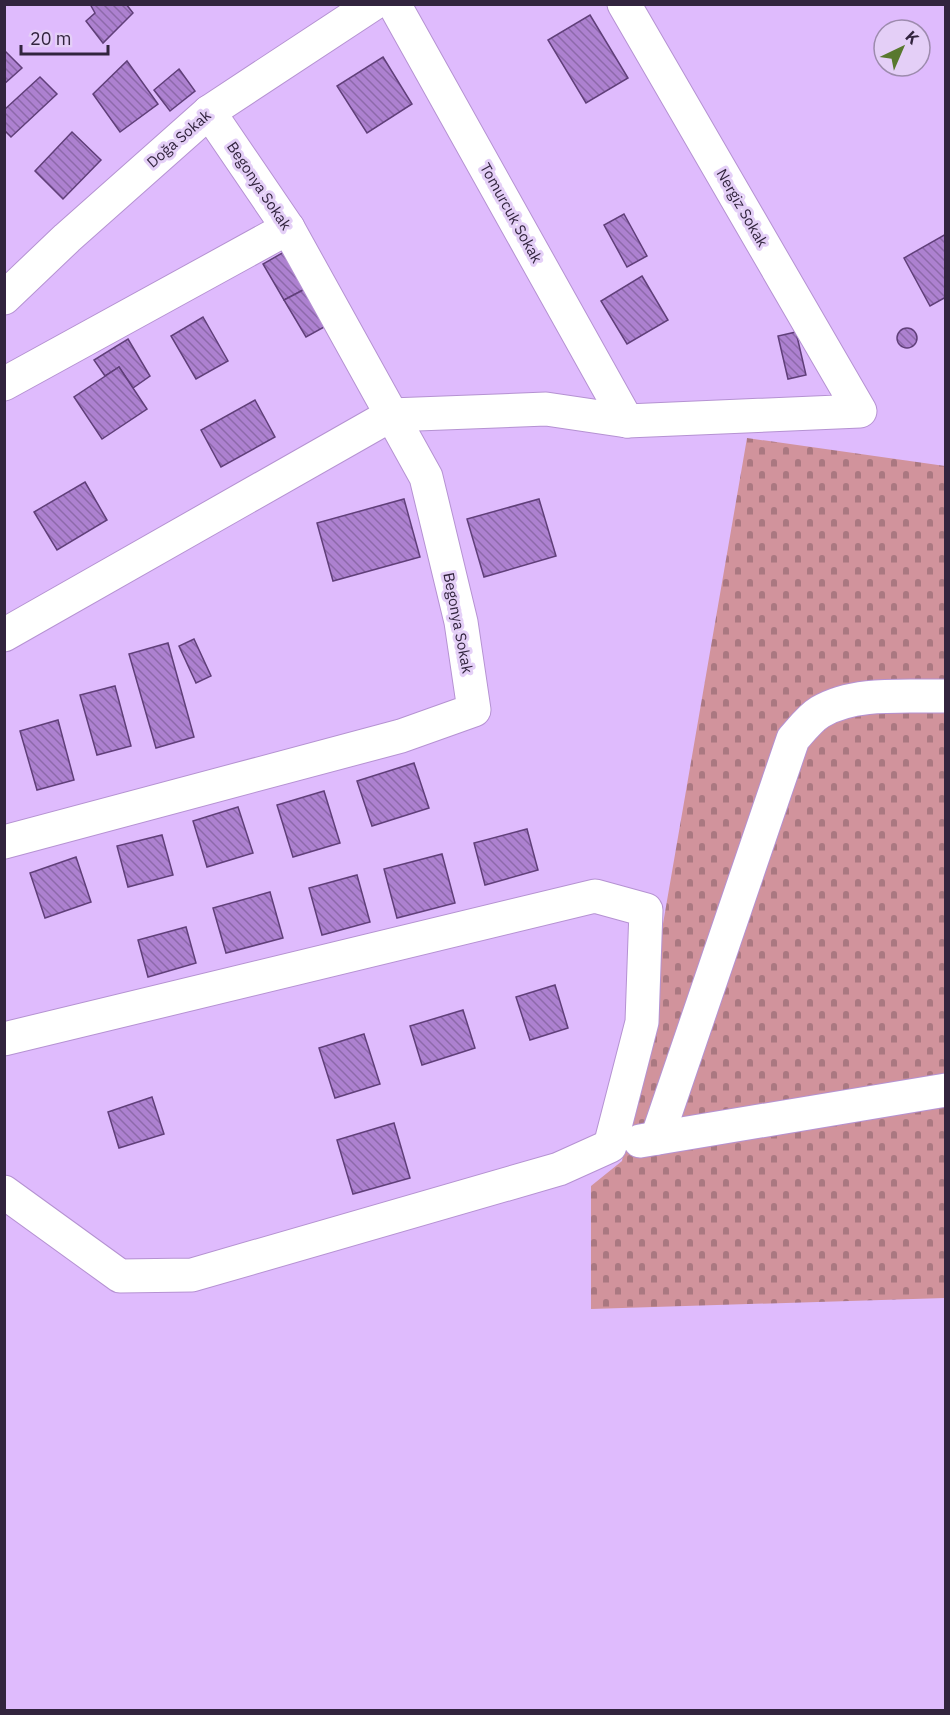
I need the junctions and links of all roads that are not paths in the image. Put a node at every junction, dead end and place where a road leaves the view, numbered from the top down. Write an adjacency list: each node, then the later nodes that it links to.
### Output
1 (373, 4): 4 (street, Doğa Sokak)
2 (394, 4): 9 (street, Tomurcuk Sokak)
3 (624, 4): 9 (street, Nergiz Sokak)
4 (208, 112): 5 (street, Begonya Sokak); 6 (street, Doğa Sokak)
5 (288, 228): 7 (street); 8 (street, Begonya Sokak)
6 (4, 298)
7 (4, 384)
8 (392, 415): 9 (street); 10 (street); 12 (street, Begonya Sokak)
9 (627, 421)
10 (4, 634)
11 (945, 696): 15 (street)
12 (4, 842)
13 (4, 1039): 16 (street)
14 (945, 1090): 15 (street)
15 (657, 1138): 16 (street)
16 (610, 1146): 17 (street)
17 (4, 1192)

